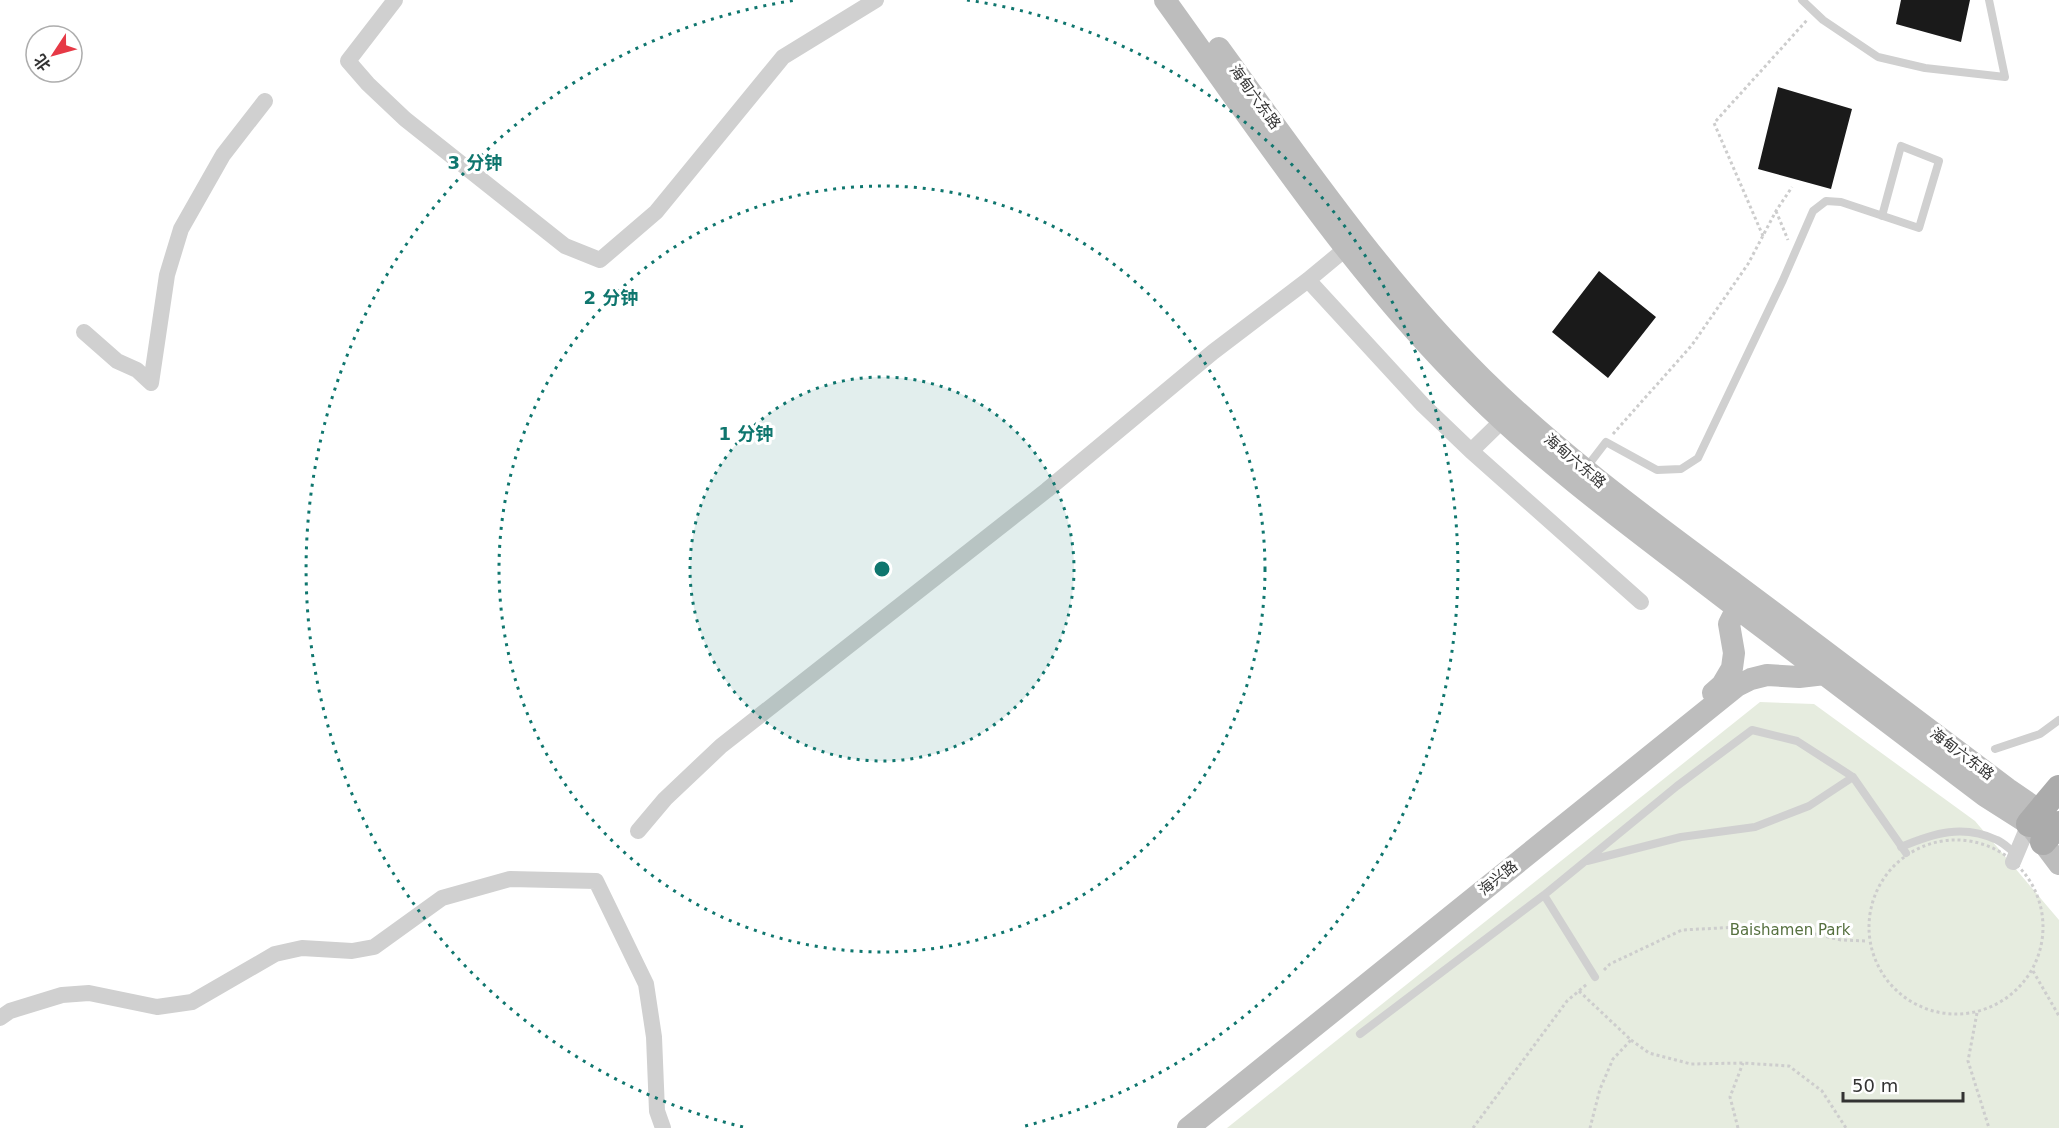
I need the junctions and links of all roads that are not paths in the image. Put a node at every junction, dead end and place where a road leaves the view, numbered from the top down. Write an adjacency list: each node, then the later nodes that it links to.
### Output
1 (395, 0): 2 (street)
2 (876, 0)
3 (1165, 0): 9 (main road, 海甸六东路)
4 (1184, 0): 9 (main road, 海甸六东路)
5 (1802, 0): 6 (lane)
6 (1989, 0)
7 (265, 101): 11 (street)
8 (1882, 216): 8 (lane); 14 (lane)
9 (1352, 243): 10 (street); 12 (main road, 海甸六东路)
10 (1308, 280): 13 (street); 23 (street)
11 (84, 332)
12 (1509, 415): 13 (street); 14 (main road, 海甸六东路)
13 (1471, 451): 15 (street)
14 (1581, 477): 16 (main road, 海甸六东路); 22 (main road, 海甸六东路)
15 (1641, 602)
16 (1737, 608): 17 (main road, 海甸六东路); 32 (main road, 海兴路)
17 (1825, 674): 22 (main road, 海甸六东路); 33 (main road, 海兴路)
18 (2059, 720): 19 (lane)
19 (1995, 748)
20 (1853, 777): 24 (lane); 25 (lane); 25 (lane)
21 (2059, 788): 22 (main road)
22 (2048, 828): 24 (street); 26 (main road)
23 (638, 831)
24 (2015, 858)
25 (1584, 862): 27 (lane)
26 (2059, 864)
27 (1544, 895): 28 (lane); 30 (lane)
28 (1595, 977)
29 (0, 1018): 31 (street)
30 (1360, 1034)
31 (663, 1128)
32 (1171, 1128)
33 (1188, 1128)

